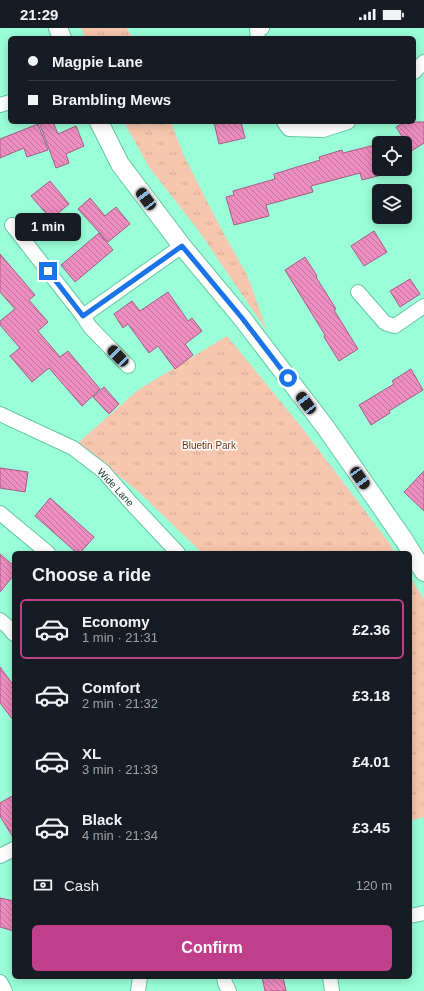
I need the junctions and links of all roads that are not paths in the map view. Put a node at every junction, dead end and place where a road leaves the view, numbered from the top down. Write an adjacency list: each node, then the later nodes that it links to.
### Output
1 (262, 28): 2 (street)
2 (258, 36)
3 (424, 62): 4 (street)
4 (416, 70)
5 (100, 124): 9 (street)
6 (285, 124): 7 (street)
7 (342, 124)
8 (12, 225): 12 (street)
9 (182, 246): 12 (street); 18 (street)
10 (358, 292): 11 (street)
11 (424, 306)
12 (83, 316): 13 (street)
13 (128, 366)
14 (0, 414): 17 (street, Wide Lane)
15 (0, 514): 16 (street)
16 (46, 551)
17 (176, 551)
18 (411, 551)
19 (412, 553): 20 (street)
20 (424, 572)
21 (0, 620): 22 (street)
22 (12, 632)
23 (12, 850): 24 (street)
24 (0, 856)
25 (424, 913): 26 (street)
26 (412, 916)
27 (140, 979): 32 (street)
28 (224, 979): 33 (street)
29 (330, 979): 34 (street)
30 (0, 982): 31 (street)
31 (5, 991)
32 (138, 991)
33 (228, 991)
34 (332, 991)

